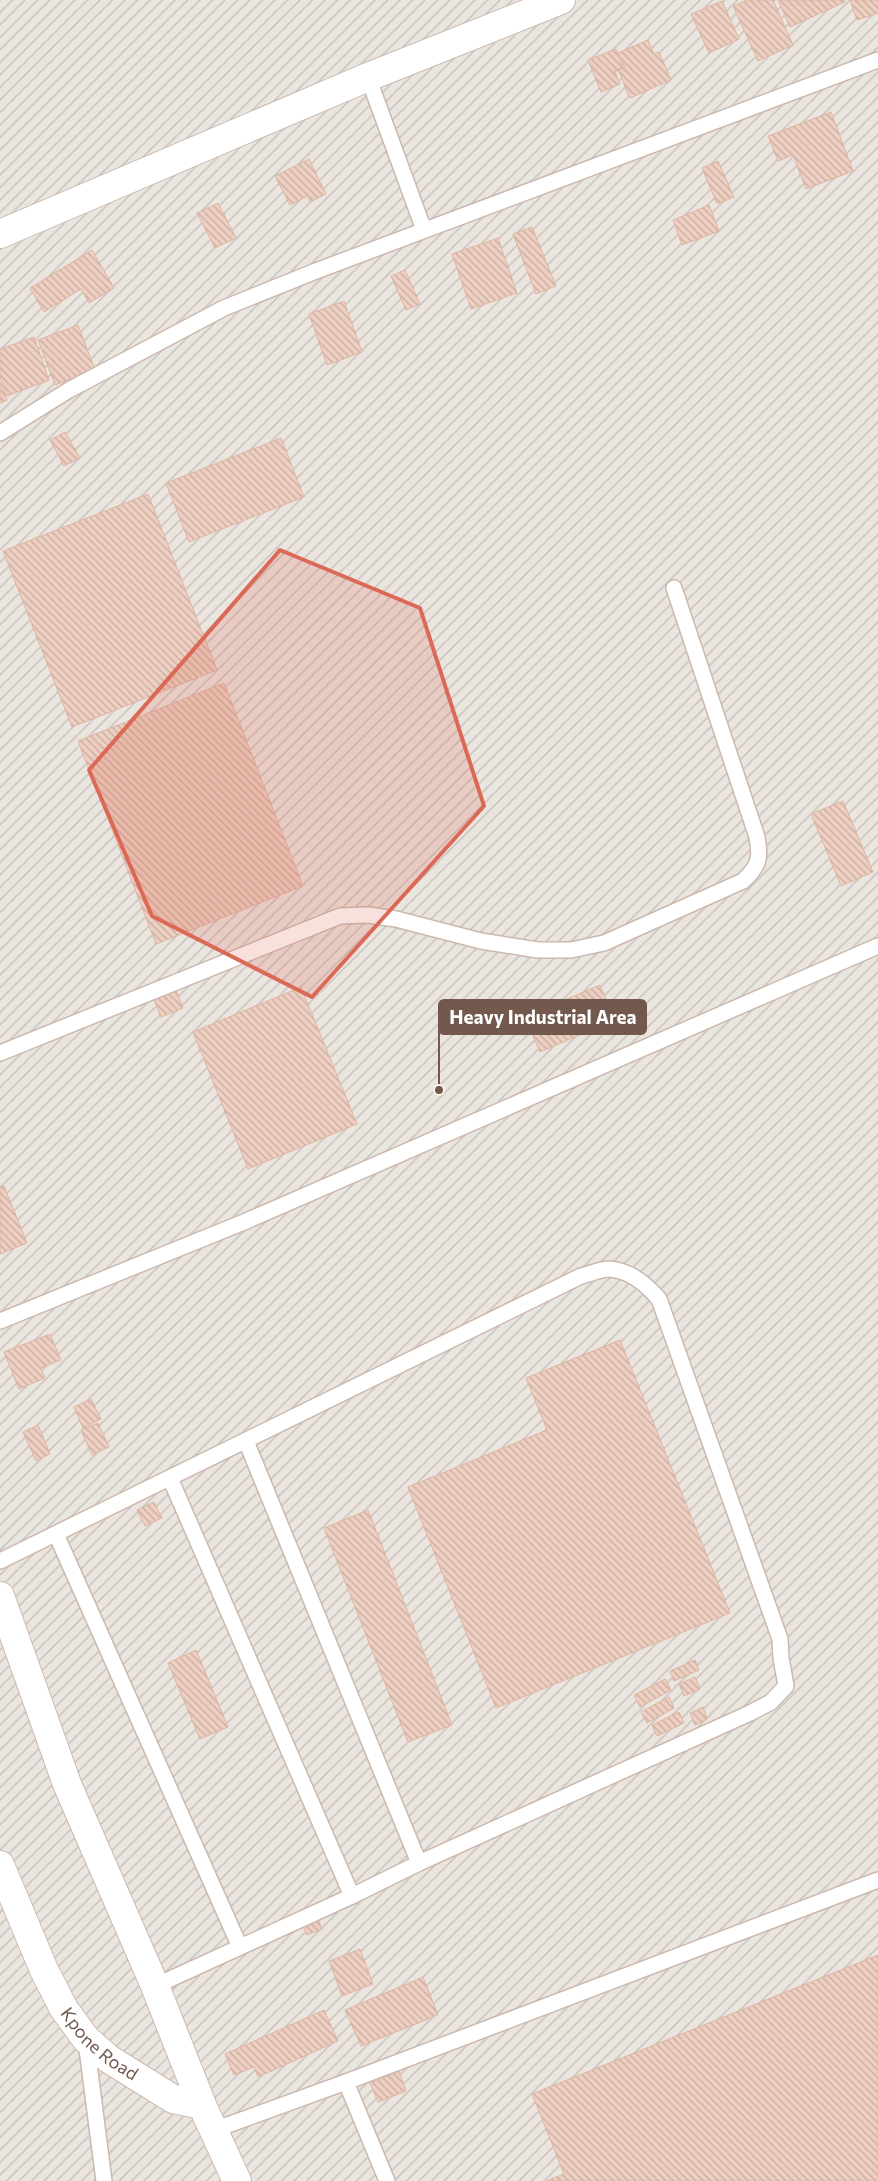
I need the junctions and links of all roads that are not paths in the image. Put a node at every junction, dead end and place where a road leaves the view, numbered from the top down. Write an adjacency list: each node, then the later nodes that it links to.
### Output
1 (560, 0): 3 (street)
2 (878, 60): 4 (lane)
3 (368, 77): 4 (lane); 5 (street)
4 (424, 230): 6 (lane)
5 (0, 234)
6 (0, 432)
7 (674, 588): 9 (lane)
8 (878, 946): 10 (lane)
9 (0, 1053)
10 (0, 1321)
11 (246, 1441): 12 (lane); 16 (lane); 16 (lane)
12 (170, 1478): 13 (lane); 19 (lane)
13 (56, 1534): 14 (lane); 20 (lane)
14 (0, 1561)
15 (0, 1596): 21 (street)
16 (419, 1863): 19 (lane)
17 (0, 1865): 22 (street, Kpone Road)
18 (878, 1880): 23 (lane)
19 (352, 1896): 20 (lane)
20 (240, 1947): 21 (lane)
21 (155, 1986): 24 (street)
22 (86, 2038): 24 (street, Kpone Road); 26 (lane)
23 (346, 2082): 25 (lane); 28 (lane)
24 (202, 2106): 25 (street)
25 (214, 2130): 27 (street)
26 (104, 2181)
27 (237, 2181)
28 (387, 2181)

